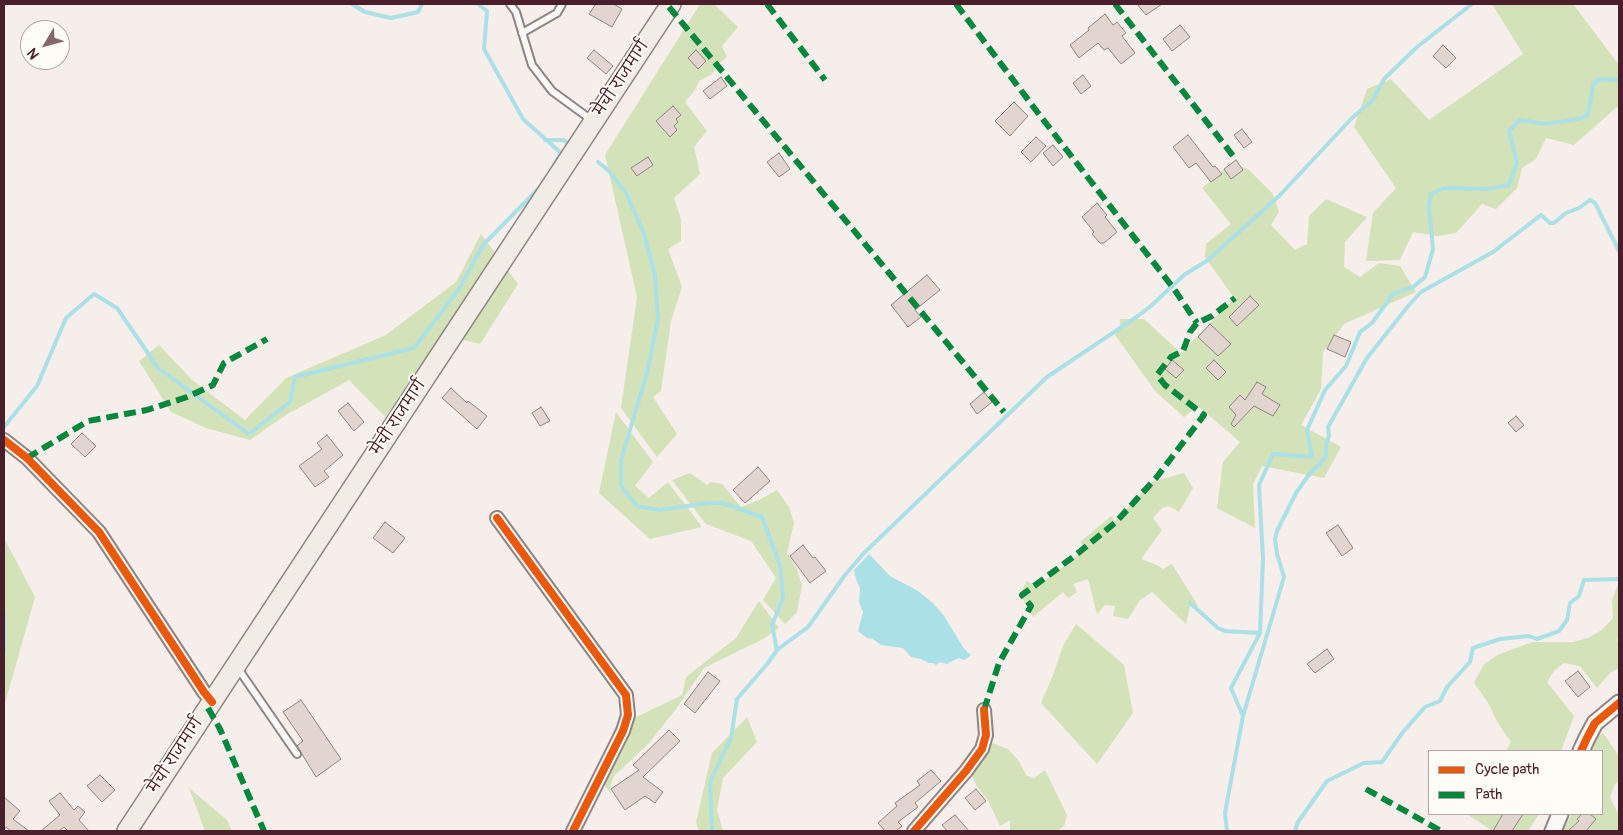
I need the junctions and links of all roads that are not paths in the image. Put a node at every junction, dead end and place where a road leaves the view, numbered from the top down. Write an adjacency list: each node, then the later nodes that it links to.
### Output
1 (510, 4): 4 (lane)
2 (562, 4): 4 (lane)
3 (671, 4): 5 (main road, मेची राजमार्ग)
4 (522, 33): 5 (lane)
5 (594, 121): 8 (main road, मेची राजमार्ग)
6 (4, 440): 9 (street)
7 (497, 518): 16 (street)
8 (237, 666): 9 (main road, मेची राजमार्ग); 13 (lane)
9 (212, 702): 15 (main road, मेची राजमार्ग)
10 (1619, 702): 12 (street)
11 (984, 710): 17 (street)
12 (1581, 750)
13 (297, 754)
14 (1560, 815): 18 (street)
15 (127, 831)
16 (573, 831)
17 (914, 831)
18 (1553, 831)

